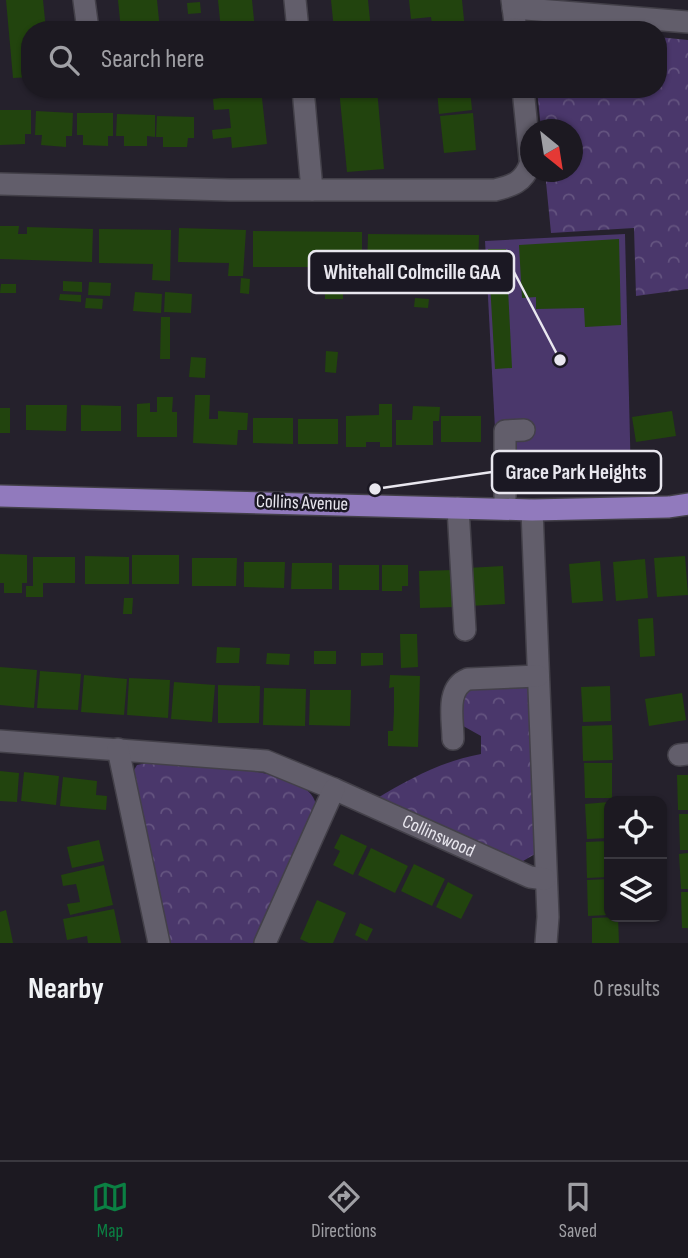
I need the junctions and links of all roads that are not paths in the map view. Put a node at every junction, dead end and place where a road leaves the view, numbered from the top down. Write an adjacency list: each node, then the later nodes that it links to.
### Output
1 (84, 0): 4 (street)
2 (295, 0): 5 (street)
3 (513, 4): 6 (street)
4 (87, 21)
5 (297, 21)
6 (688, 22)
7 (304, 98): 12 (street)
8 (524, 98): 9 (street)
9 (526, 119)
10 (520, 180): 12 (street)
11 (0, 184): 12 (street)
12 (312, 190)
13 (524, 430): 17 (street)
14 (0, 496): 16 (main road, Collins Avenue)
15 (688, 504): 18 (main road, Collins Avenue)
16 (458, 508): 17 (main road, Collins Avenue); 19 (street)
17 (505, 509): 18 (main road, Collins Avenue)
18 (532, 510): 20 (street)
19 (465, 630)
20 (538, 676): 21 (street); 25 (street)
21 (453, 739)
22 (0, 741): 23 (street, Collinswood)
23 (118, 749): 24 (street, Collinswood); 26 (street)
24 (334, 789): 25 (street, Collinswood); 27 (street)
25 (545, 879): 28 (street)
26 (159, 943)
27 (265, 943)
28 (546, 943)

